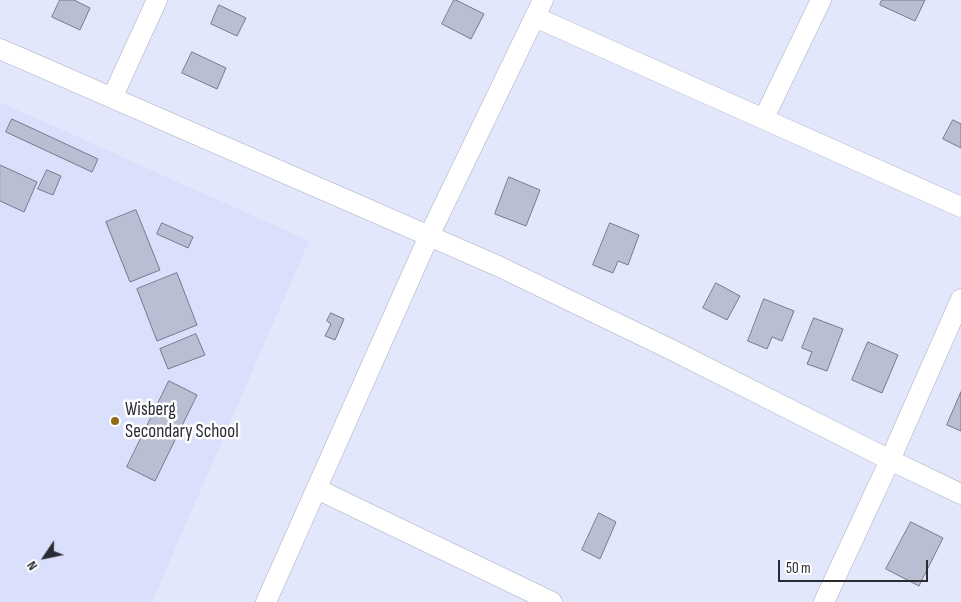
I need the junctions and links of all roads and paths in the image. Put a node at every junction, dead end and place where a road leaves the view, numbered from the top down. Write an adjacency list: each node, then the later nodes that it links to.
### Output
1 (157, 0): 5 (street)
2 (821, 0): 6 (street)
3 (539, 8): 6 (street); 8 (street)
4 (0, 49): 5 (street)
5 (112, 98): 8 (street)
6 (764, 118): 7 (street)
7 (961, 207)
8 (429, 236): 10 (street); 11 (street)
9 (961, 299): 10 (street)
10 (890, 460): 12 (street); 15 (street)
11 (317, 489): 13 (street); 14 (street)
12 (961, 494)
13 (545, 600)
14 (266, 602)
15 (824, 602)

